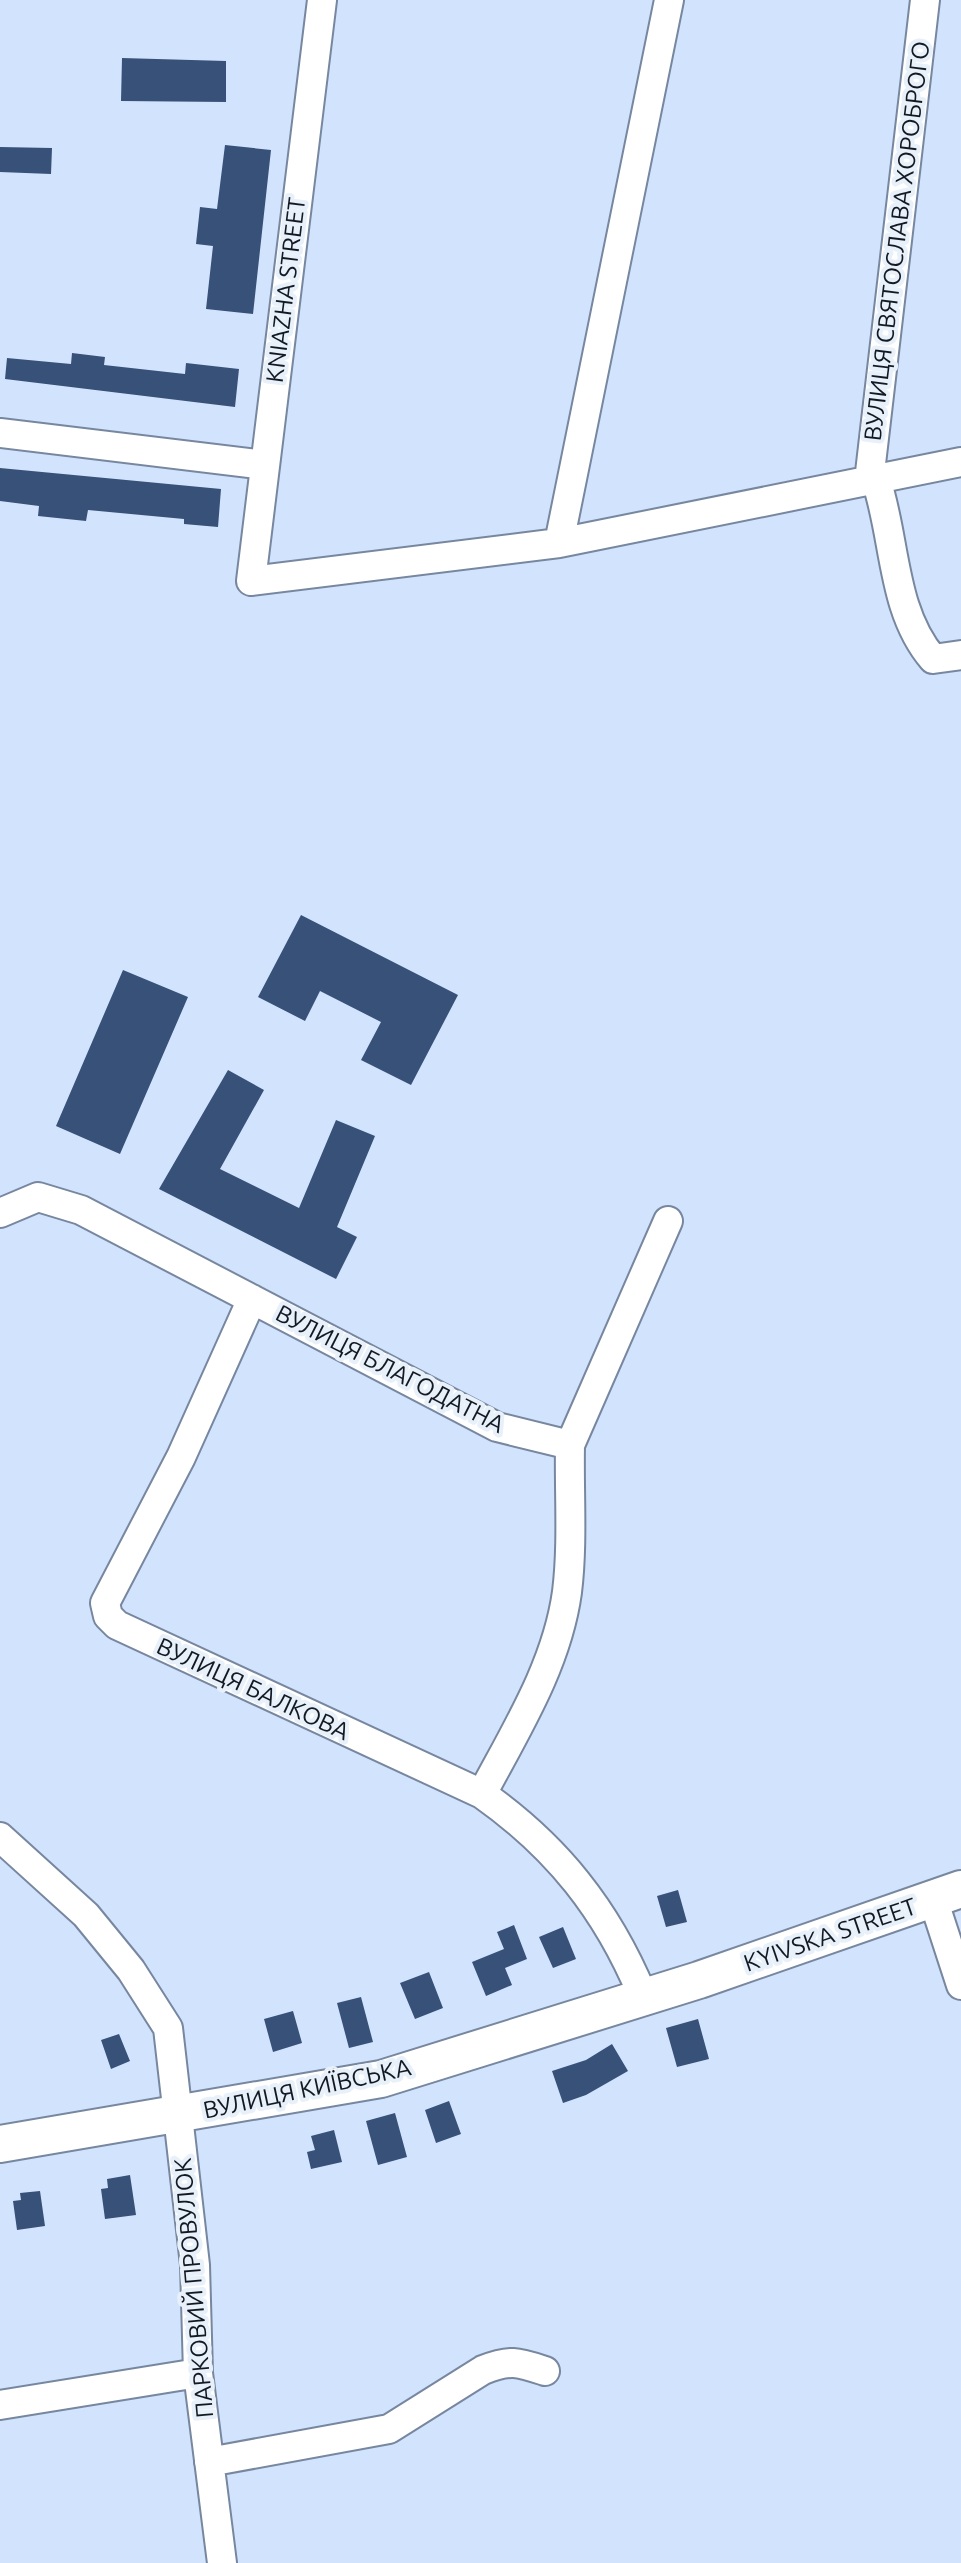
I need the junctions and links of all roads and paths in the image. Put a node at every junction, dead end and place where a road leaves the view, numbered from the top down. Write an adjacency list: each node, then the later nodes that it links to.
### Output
1 (322, 0): 6 (street, KNIAZHA STREET)
2 (669, 0): 8 (street)
3 (925, 0): 7 (street, ВУЛИЦЯ СВЯТОСЛАВА ХОРОБРОГО)
4 (0, 433): 6 (street)
5 (961, 462): 7 (street)
6 (265, 465): 8 (street, KNIAZHA STREET)
7 (873, 480): 8 (street); 9 (street)
8 (559, 543)
9 (961, 655)
10 (0, 1213): 12 (street, ВУЛИЦЯ БЛАГОДАТНА)
11 (668, 1221): 13 (street)
12 (252, 1299): 13 (street, ВУЛИЦЯ БЛАГОДАТНА); 14 (street, ВУЛИЦЯ БАЛКОВА)
13 (570, 1445): 14 (street)
14 (482, 1794): 19 (street, ВУЛИЦЯ БАЛКОВА)
15 (0, 1837): 20 (street, ПАРКОВИЙ ПРОВУЛОК)
16 (947, 1894): 17 (main road, KYIVSKA STREET); 18 (street)
17 (699, 1980): 19 (main road, ВУЛИЦЯ КИЇВСЬКА)
18 (961, 1985)
19 (642, 1994): 20 (main road, ВУЛИЦЯ КИЇВСЬКА)
20 (179, 2115): 21 (main road, ВУЛИЦЯ КИЇВСЬКА); 23 (street, ПАРКОВИЙ ПРОВУЛОК)
21 (0, 2144)
22 (545, 2371): 25 (street)
23 (198, 2373): 24 (street); 25 (street, ПАРКОВИЙ ПРОВУЛОК)
24 (0, 2405)
25 (209, 2462): 26 (street, ПАРКОВИЙ ПРОВУЛОК)
26 (222, 2563)

